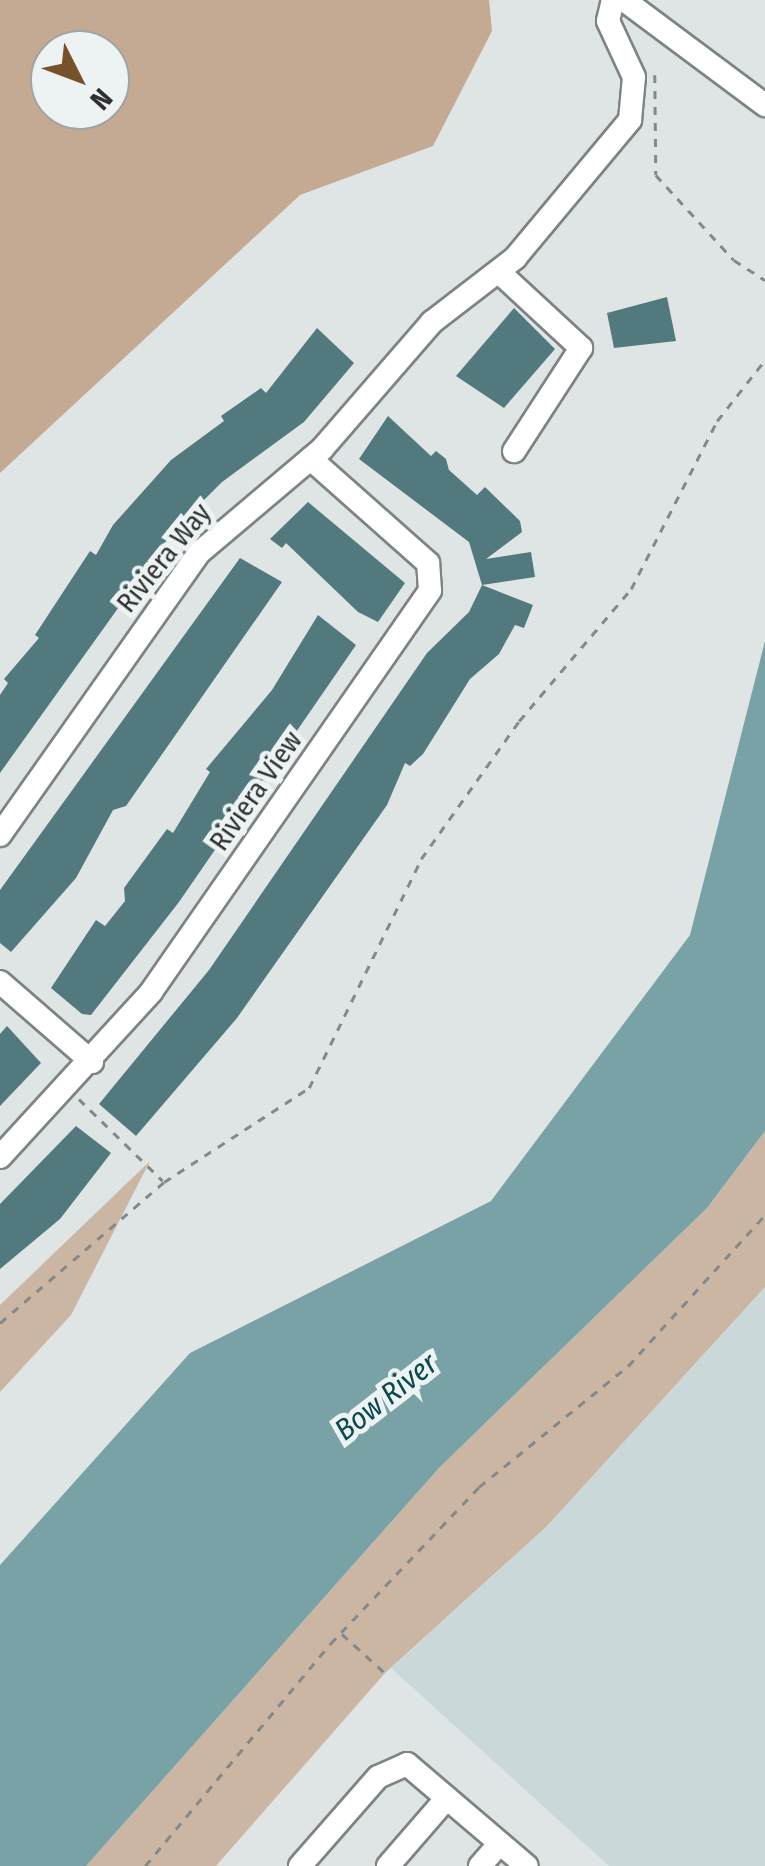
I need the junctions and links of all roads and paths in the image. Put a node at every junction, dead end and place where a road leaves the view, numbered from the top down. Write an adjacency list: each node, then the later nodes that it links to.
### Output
1 (613, 0): 5 (street, Riviera Way)
2 (624, 0): 4 (street)
3 (652, 64): 6 (path)
4 (765, 105)
5 (499, 272): 8 (street); 9 (street, Riviera Way)
6 (765, 280)
7 (765, 360): 15 (path)
8 (514, 451)
9 (311, 459): 10 (street, Riviera Way); 12 (street, Riviera View)
10 (0, 836)
11 (0, 982): 12 (street)
12 (92, 1062): 14 (street, Riviera View)
13 (79, 1099): 15 (path)
14 (0, 1157)
15 (164, 1182): 17 (path)
16 (765, 1215): 18 (path)
17 (0, 1323)
18 (341, 1633): 19 (path); 22 (path)
19 (385, 1673)
20 (447, 1798): 21 (street); 23 (street); 24 (street)
21 (500, 1843): 25 (street); 26 (street)
22 (145, 1866)
23 (300, 1866)
24 (388, 1866)
25 (480, 1866)
26 (526, 1866)

